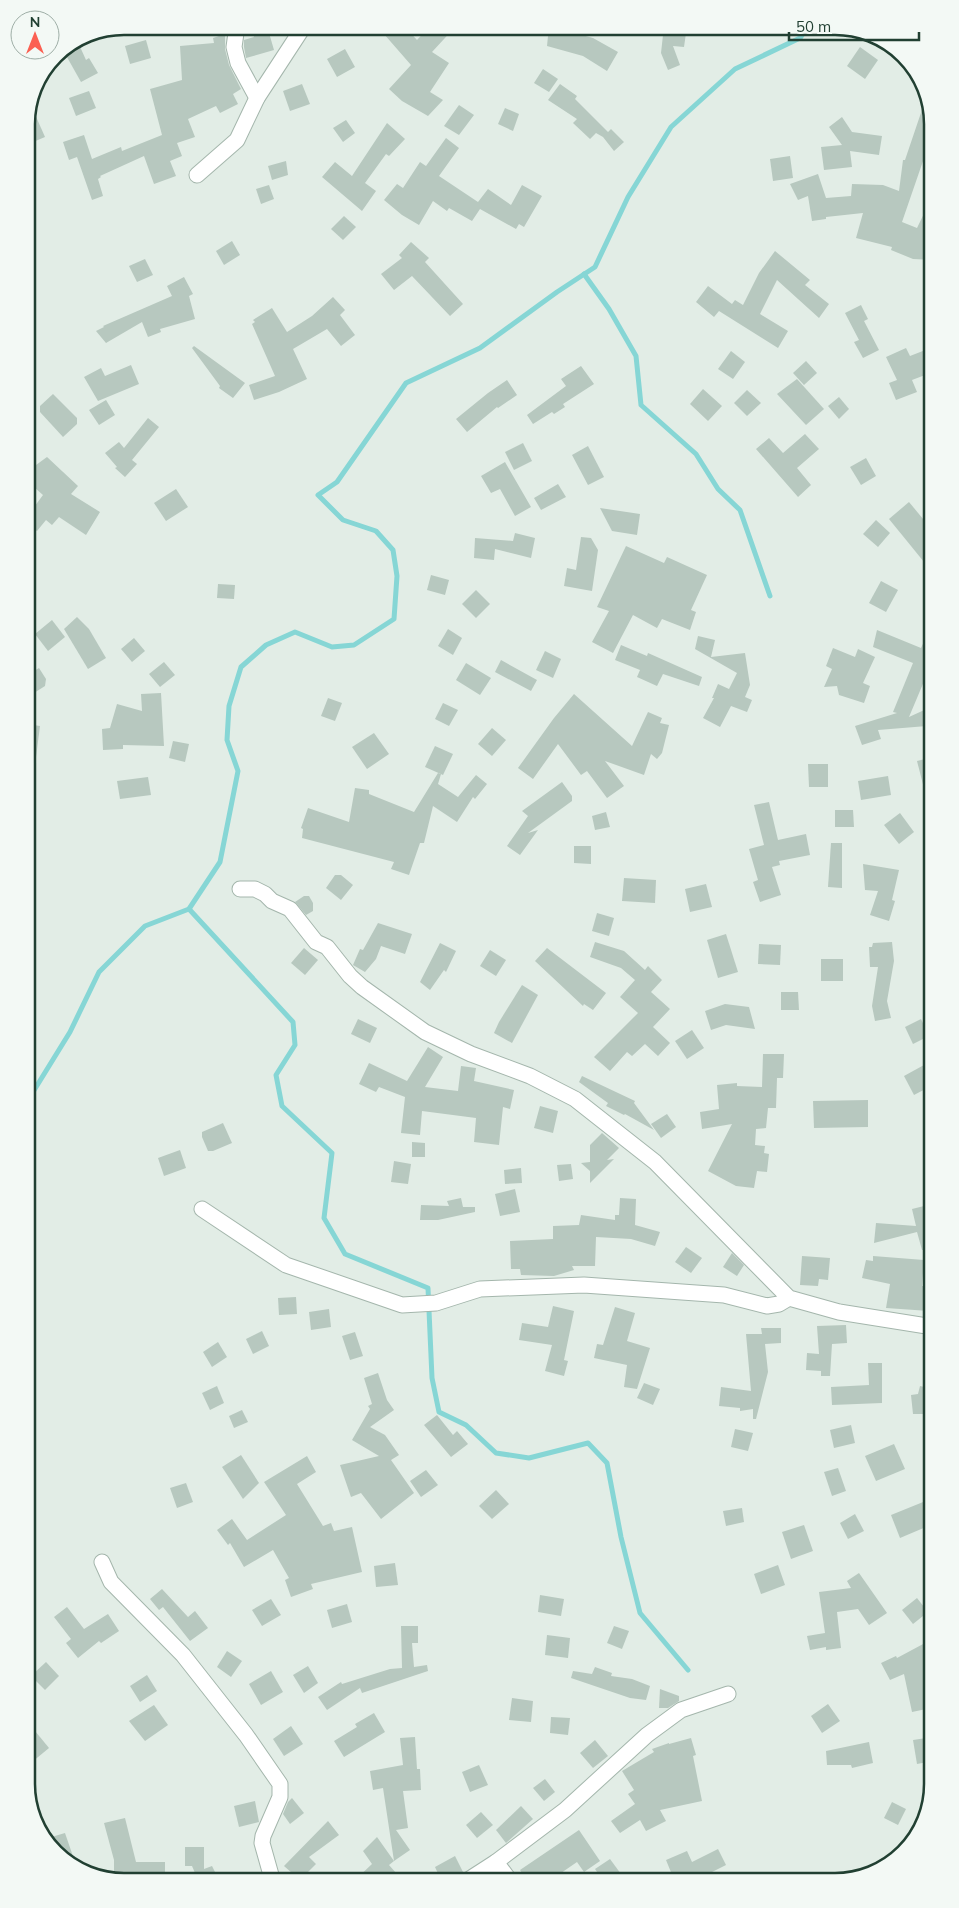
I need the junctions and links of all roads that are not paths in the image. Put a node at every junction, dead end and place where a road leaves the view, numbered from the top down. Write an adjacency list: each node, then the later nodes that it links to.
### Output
1 (236, 35): 3 (street)
2 (298, 35): 3 (street)
3 (257, 98): 4 (street)
4 (197, 175)
5 (240, 889): 7 (street)
6 (202, 1209): 7 (street)
7 (789, 1298): 8 (street)
8 (924, 1326)
9 (102, 1562): 12 (street)
10 (728, 1694): 11 (street)
11 (496, 1862): 13 (street); 14 (street)
12 (270, 1873)
13 (479, 1873)
14 (504, 1873)

